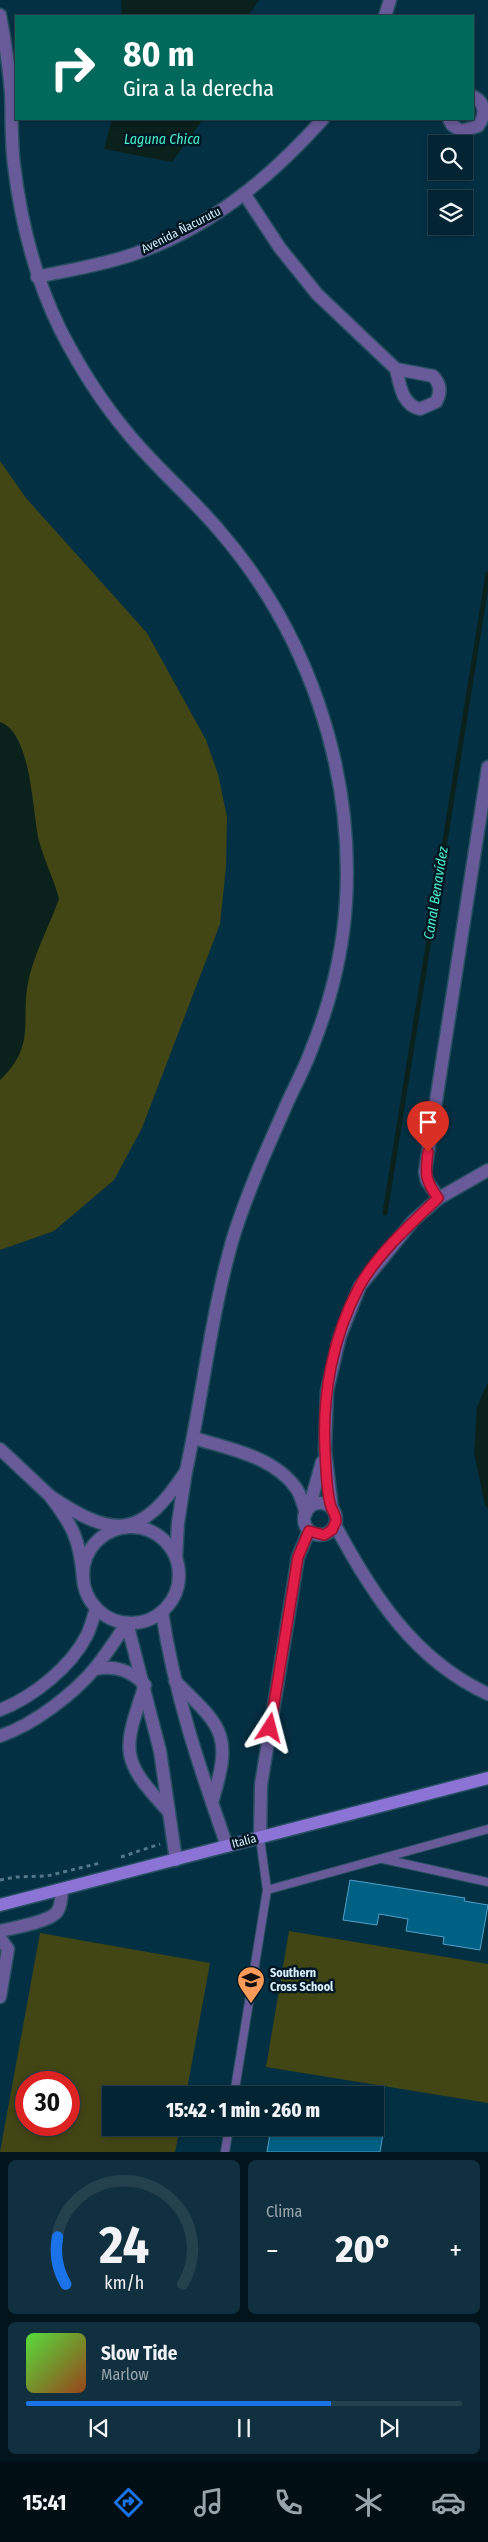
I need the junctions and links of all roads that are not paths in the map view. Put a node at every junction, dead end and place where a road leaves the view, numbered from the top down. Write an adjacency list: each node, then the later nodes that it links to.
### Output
1 (390, 0): 3 (street)
2 (0, 15): 8 (street)
3 (385, 15)
4 (474, 97): 6 (street)
5 (322, 120): 7 (street, Avenida Ñacurutu)
6 (450, 120)
7 (245, 195): 8 (street, Avenida Ñacurutu); 9 (street)
8 (37, 276): 14 (street)
9 (396, 369)
10 (488, 767): 11 (street)
11 (485, 801): 13 (street)
12 (488, 1170): 13 (street)
13 (438, 1198): 16 (street)
14 (194, 1438): 17 (street); 20 (street)
15 (0, 1449): 18 (street)
16 (325, 1450): 19 (street); 20 (street)
17 (186, 1471): 22 (street); 24 (street)
18 (50, 1496): 22 (street); 25 (street)
19 (332, 1508): 20 (street); 21 (street)
20 (308, 1511): 23 (street)
21 (335, 1525): 23 (street); 32 (street)
22 (125, 1527): 24 (street); 25 (street)
23 (309, 1531): 39 (street)
24 (176, 1558): 27 (street)
25 (83, 1578): 26 (street)
26 (96, 1609): 28 (street); 33 (street)
27 (162, 1612): 28 (street); 30 (street)
28 (127, 1623): 29 (street); 31 (street)
29 (95, 1669): 31 (street); 34 (street)
30 (174, 1680): 36 (street); 36 (street)
31 (145, 1686): 37 (street); 37 (street)
32 (488, 1694)
33 (0, 1710)
34 (0, 1736)
35 (488, 1778): 39 (street, Italia)
36 (212, 1802): 40 (street)
37 (169, 1812): 42 (street)
38 (488, 1830): 41 (lane)
39 (260, 1838): 40 (street, Italia); 45 (lane)
40 (227, 1846): 42 (street, Italia)
41 (381, 1859): 43 (lane); 45 (lane)
42 (176, 1860): 44 (street, Italia)
43 (488, 1882)
44 (62, 1888): 46 (street, Italia); 47 (street)
45 (267, 1890): 50 (lane)
46 (0, 1904)
47 (0, 1931)
48 (0, 1938): 49 (street)
49 (0, 1997)
50 (235, 2086)
51 (228, 2136): 52 (lane)
52 (225, 2152)

